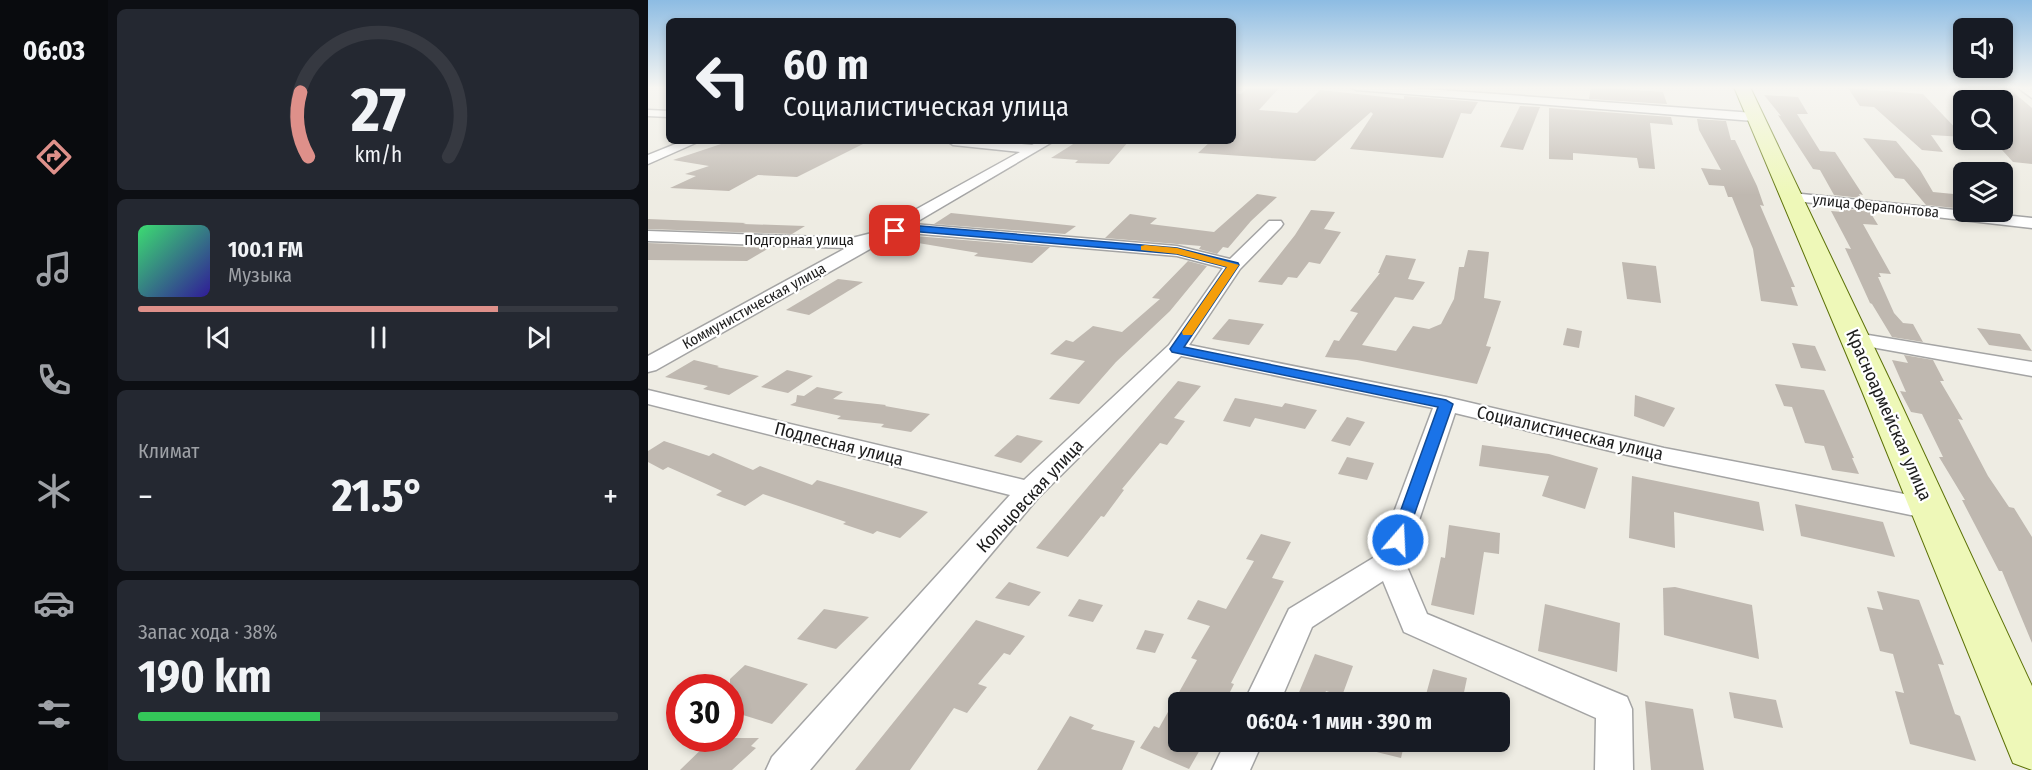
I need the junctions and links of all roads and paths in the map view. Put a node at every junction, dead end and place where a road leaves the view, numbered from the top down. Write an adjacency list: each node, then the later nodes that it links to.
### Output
1 (1756, 123): 8 (main road, Красноармейская улица)
2 (678, 144): 6 (street)
3 (687, 144): 7 (street)
4 (1019, 144): 5 (street)
5 (1041, 145): 11 (street, Коммунистическая улица)
6 (648, 153)
7 (648, 160)
8 (1792, 197): 9 (street, улица Ферапонтова); 14 (main road, Красноармейская улица)
9 (2032, 223)
10 (1275, 224): 13 (street, Кольцовская улица)
11 (882, 235): 12 (street, Подгорная улица); 13 (street, Подгорная улица); 16 (street, Коммунистическая улица)
12 (648, 236)
13 (1234, 265): 15 (street, Кольцовская улица)
14 (1856, 339): 17 (street); 21 (main road, Красноармейская улица)
15 (1176, 349): 19 (street, Социалистическая улица); 20 (street, Кольцовская улица)
16 (648, 365)
17 (2032, 369)
18 (648, 397): 20 (street, Подлесная улица)
19 (1446, 404): 21 (street, Социалистическая улица); 22 (street)
20 (1029, 491): 26 (street, Кольцовская улица)
21 (1930, 509): 24 (main road, Красноармейская улица)
22 (1390, 562): 23 (street); 28 (street)
23 (1267, 692)
24 (2032, 745)
25 (1240, 752): 27 (street)
26 (785, 770)
27 (1232, 770)
28 (1614, 770)

